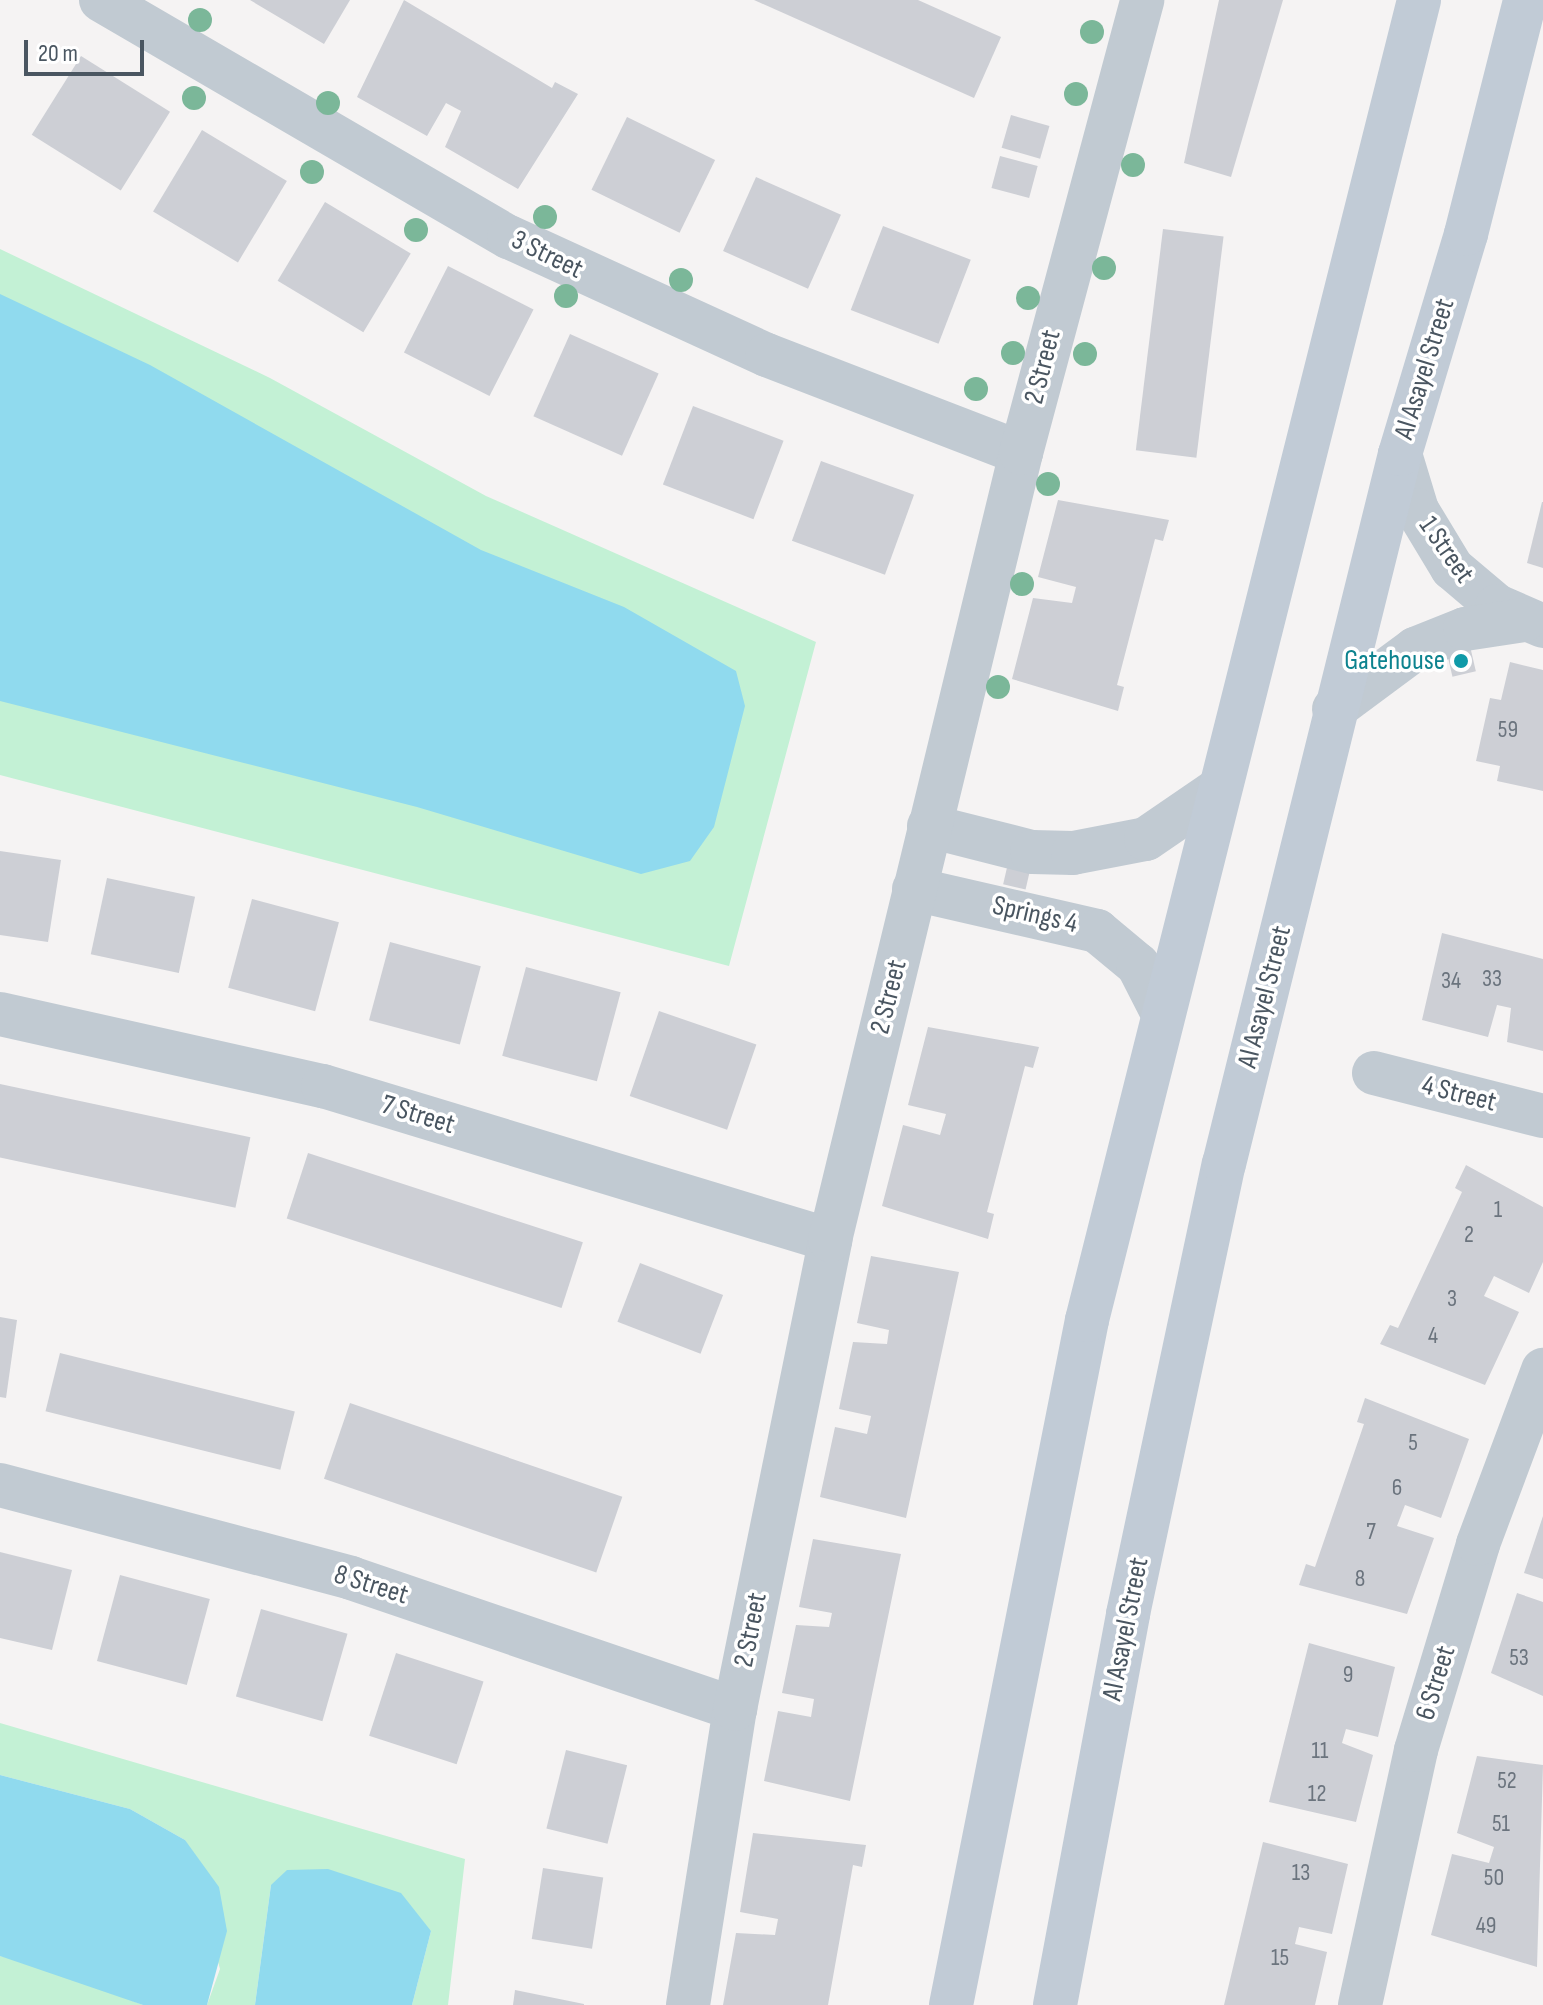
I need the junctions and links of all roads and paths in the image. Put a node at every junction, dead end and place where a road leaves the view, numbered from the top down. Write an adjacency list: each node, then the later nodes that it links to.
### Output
1 (101, 0): 5 (street, 3 Street)
2 (1142, 0): 5 (street, 2 Street)
3 (1419, 0): 9 (main road)
4 (1525, 0): 6 (main road, Al Asayel Street)
5 (1021, 453): 10 (street, 2 Street)
6 (1400, 454): 7 (street, 1 Street); 8 (main road, Al Asayel Street)
7 (1534, 623): 8 (street, 1 Street)
8 (1334, 709): 24 (main road, Al Asayel Street)
9 (1216, 791): 11 (street); 14 (main road)
10 (932, 813): 11 (street); 12 (street, 2 Street)
11 (1090, 850): 13 (street)
12 (914, 889): 13 (street, Springs 4); 18 (street, 2 Street)
13 (1073, 920): 14 (street, Springs 4)
14 (1162, 1012): 23 (main road)
15 (0, 1014): 18 (street, 7 Street)
16 (1374, 1073): 17 (street, 4 Street)
17 (1543, 1116)
18 (830, 1240): 21 (street, 2 Street)
19 (1543, 1370): 25 (street, 6 Street)
20 (0, 1485): 21 (street, 8 Street)
21 (735, 1709): 22 (street, 2 Street)
22 (688, 2005)
23 (951, 2005)
24 (1055, 2005)
25 (1360, 2005)

